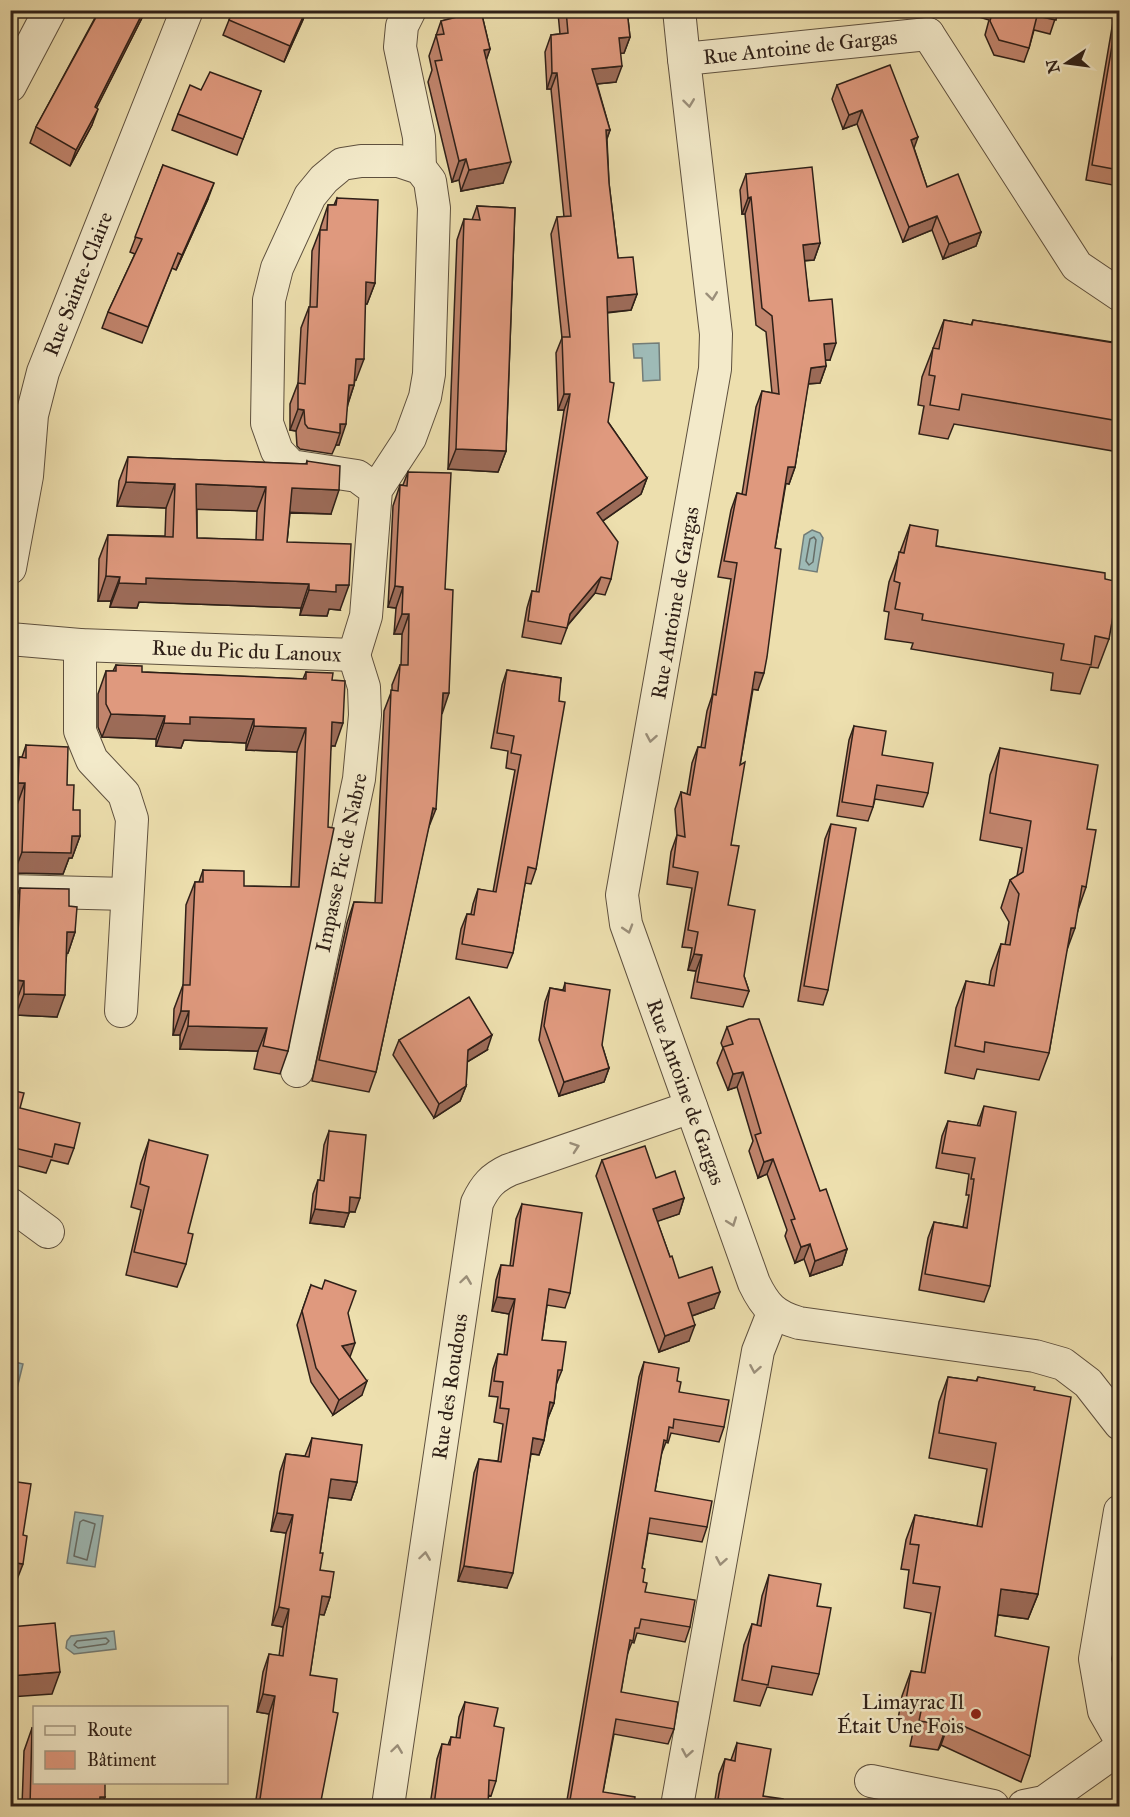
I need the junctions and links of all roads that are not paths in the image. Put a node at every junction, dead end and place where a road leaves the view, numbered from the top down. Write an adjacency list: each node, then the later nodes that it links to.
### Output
1 (50, 10): 7 (street)
2 (187, 10): 10 (street, Rue Sainte-Claire)
3 (410, 10): 8 (street, Rue du Pic du Lanoux)
4 (679, 10): 6 (street)
5 (933, 22): 6 (street, Rue Antoine de Gargas); 9 (street, Rue Antoine de Gargas)
6 (684, 59): 20 (street, Rue Antoine de Gargas, one-way to 20)
7 (10, 86)
8 (420, 168): 11 (street, Rue du Pic du Lanoux); 11 (street)
9 (1119, 295)
10 (20, 444): 12 (street, Rue Sainte-Claire)
11 (376, 490): 15 (street, Rue du Pic du Lanoux)
12 (10, 568)
13 (10, 639): 14 (street, Rue du Pic du Lanoux)
14 (80, 645): 15 (street, Rue du Pic du Lanoux); 17 (street)
15 (354, 655): 19 (street, Impasse Pic de Nabre)
16 (10, 891): 17 (street)
17 (127, 894): 18 (street)
18 (122, 1011)
19 (297, 1071)
20 (691, 1107): 23 (street, Rue Antoine de Gargas, one-way to 23); 29 (street, Rue des Roudous, one-way to 20)
21 (10, 1204): 22 (street)
22 (48, 1232)
23 (773, 1314): 24 (street); 30 (street, one-way to 30)
24 (1119, 1424)
25 (1119, 1511): 26 (street)
26 (1119, 1739)
27 (1119, 1748): 32 (street)
28 (872, 1780): 31 (street)
29 (388, 1806)
30 (678, 1806)
31 (993, 1806)
32 (1024, 1806)

